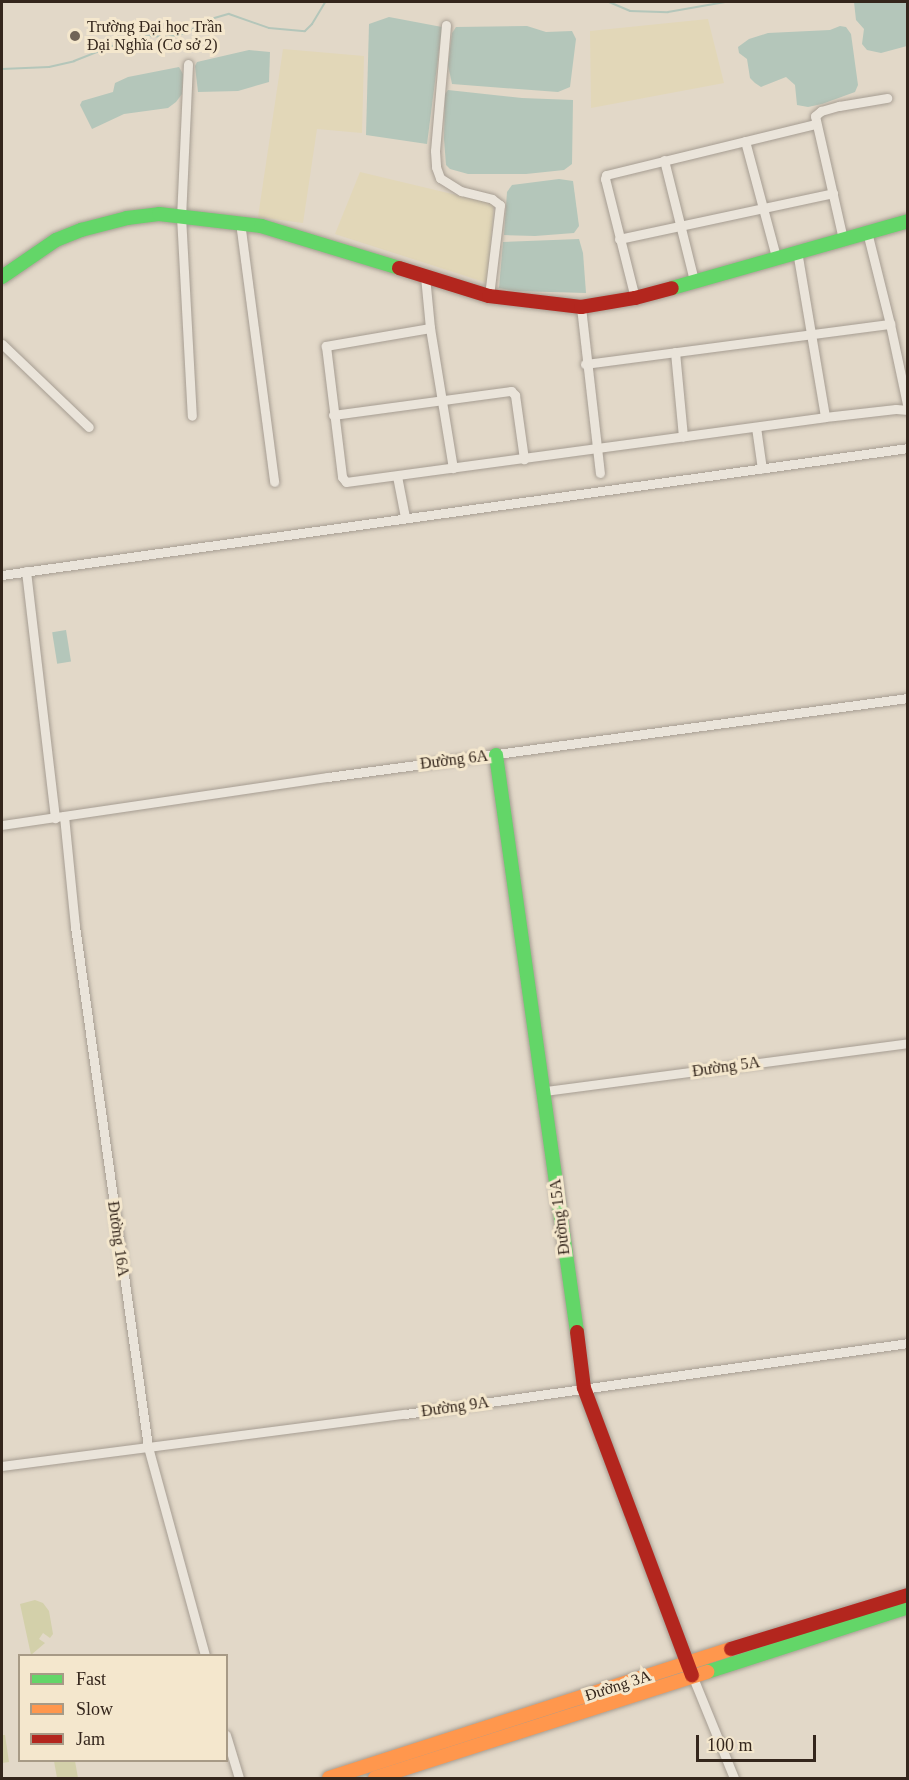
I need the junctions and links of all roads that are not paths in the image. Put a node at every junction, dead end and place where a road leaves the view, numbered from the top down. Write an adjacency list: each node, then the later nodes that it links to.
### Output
1 (446, 25): 21 (street)
2 (188, 64): 9 (street)
3 (887, 98): 4 (street)
4 (816, 124): 5 (street); 7 (street)
5 (745, 141): 6 (street); 8 (street)
6 (664, 160): 12 (street); 14 (street)
7 (833, 193): 8 (street); 15 (street)
8 (762, 208): 12 (street); 17 (street)
9 (181, 216): 11 (street); 19 (street); 33 (street)
10 (908, 221): 13 (street)
11 (240, 222): 18 (street); 45 (street)
12 (679, 225): 14 (street); 20 (street)
13 (867, 232): 15 (street); 24 (street)
14 (619, 239): 22 (street)
15 (843, 239): 16 (street)
16 (797, 251): 17 (street); 26 (street)
17 (776, 256): 20 (street)
18 (425, 276): 21 (street); 25 (street)
19 (2, 277)
20 (694, 280): 22 (street)
21 (489, 296): 23 (street)
22 (635, 298): 23 (street)
23 (580, 307): 29 (street)
24 (890, 324): 26 (street); 31 (street)
25 (430, 328): 30 (street); 32 (street)
26 (812, 335): 28 (street); 34 (street)
27 (2, 344): 35 (street)
28 (675, 352): 29 (street); 37 (street)
29 (585, 364): 39 (street)
30 (442, 400): 32 (street); 40 (street); 41 (street)
31 (908, 410): 34 (street)
32 (333, 415): 44 (street)
33 (192, 416)
34 (825, 417): 36 (street)
35 (89, 427)
36 (756, 427): 37 (street); 42 (street)
37 (683, 437): 39 (street)
38 (908, 448): 42 (street)
39 (596, 449): 40 (street); 43 (street)
40 (524, 459): 41 (street)
41 (453, 468): 44 (street)
42 (762, 469): 46 (street)
43 (600, 473)
44 (397, 476): 46 (street)
45 (274, 482)
46 (405, 517): 47 (street)
47 (26, 571): 48 (street); 51 (street, Đường 16A)
48 (2, 575)
49 (908, 698): 50 (street, Đường 6A)
50 (496, 755): 51 (street, Đường 6A); 54 (street, Đường 15A)
51 (59, 817): 52 (street, Đường 6A); 57 (street, Đường 16A)
52 (2, 825)
53 (908, 1043): 54 (street, Đường 5A)
54 (545, 1091): 56 (street, Đường 15A)
55 (908, 1343): 56 (street, Đường 9A)
56 (584, 1388): 57 (street, Đường 9A); 62 (street, Đường 15A)
57 (148, 1447): 58 (street, Đường 9A); 61 (street, Đường 16A)
58 (2, 1466)
59 (908, 1595): 62 (street, Đường 3A)
60 (908, 1606): 62 (street, Đường 3A)
61 (204, 1654)
62 (690, 1668): 65 (street, Đường 3A); 66 (street, Đường 3A); 67 (street, Đường 15A)
63 (228, 1742): 64 (street)
64 (239, 1779)
65 (329, 1779)
66 (375, 1779)
67 (734, 1779)

